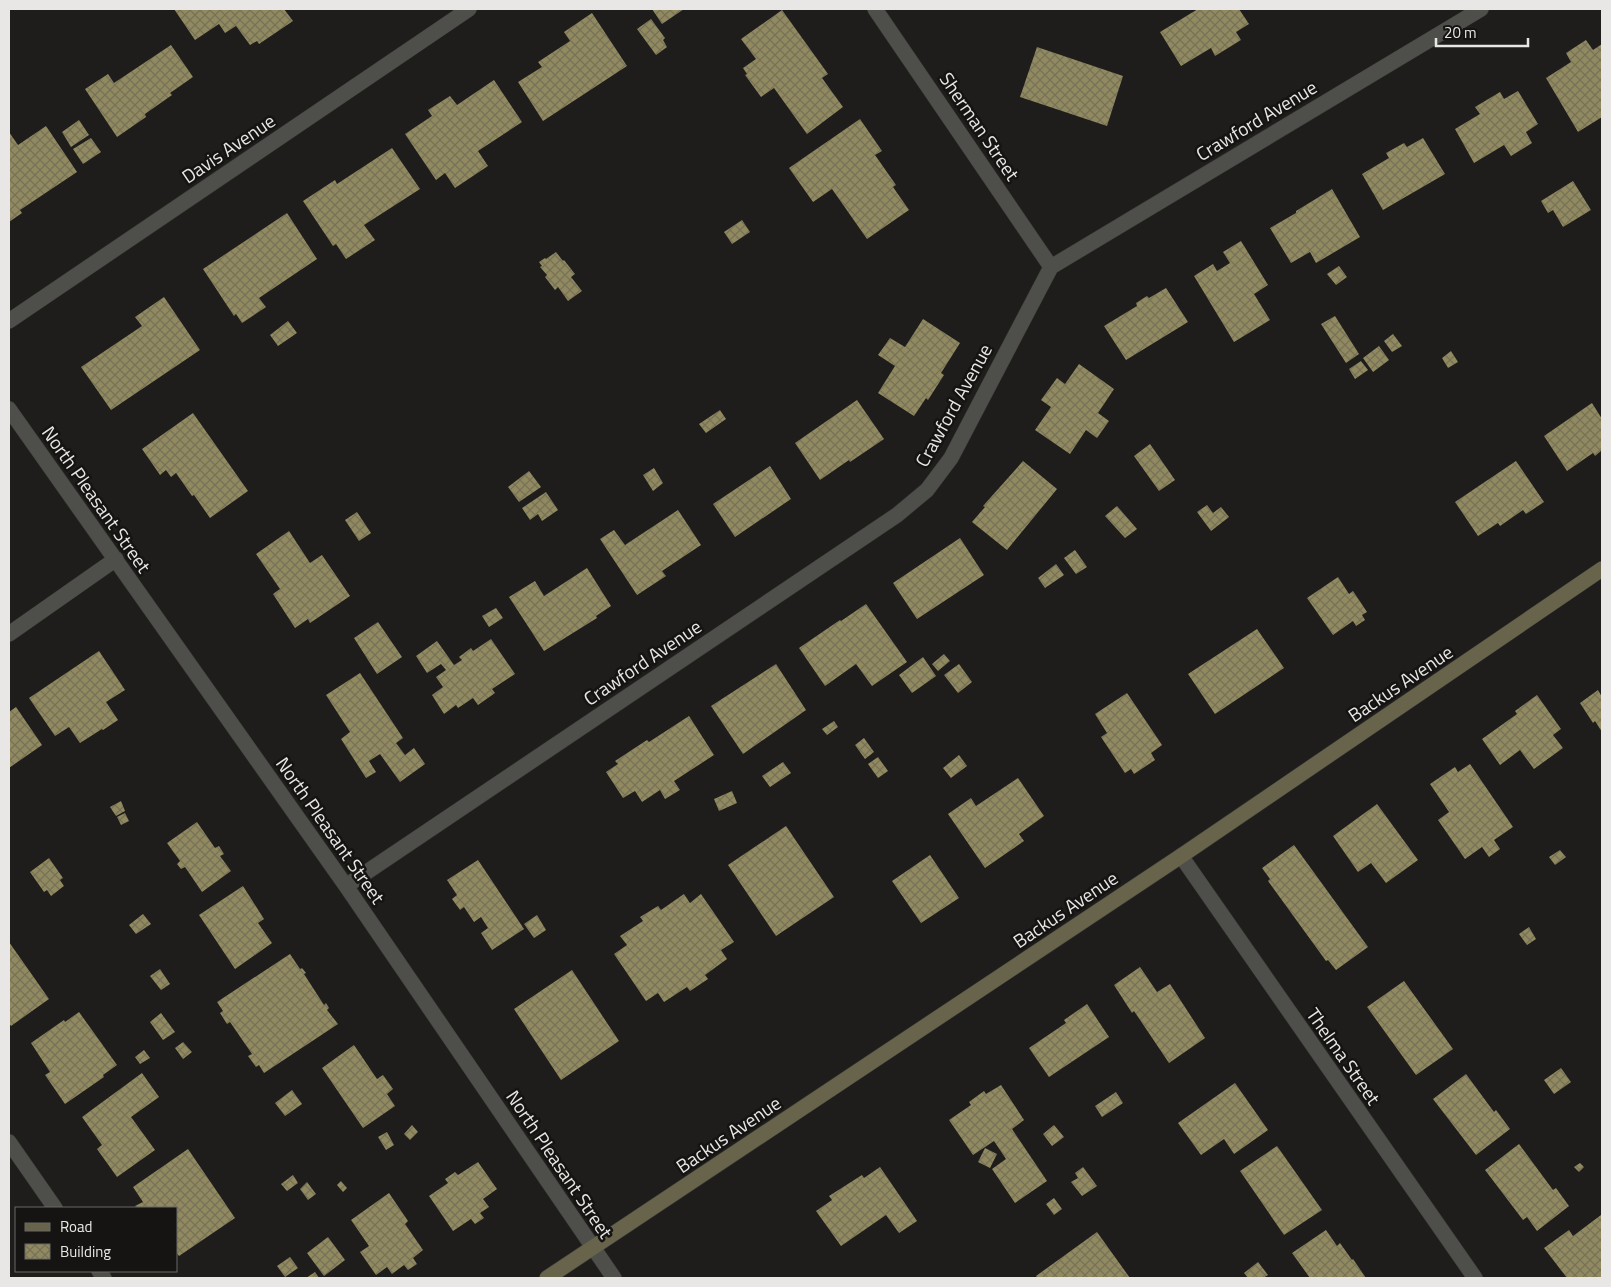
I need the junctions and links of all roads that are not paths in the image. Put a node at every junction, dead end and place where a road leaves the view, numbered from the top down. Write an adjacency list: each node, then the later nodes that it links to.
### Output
1 (469, 9): 5 (street, Davis Avenue)
2 (876, 9): 4 (street, Sherman Street)
3 (1481, 9): 4 (street, Crawford Avenue)
4 (1051, 267): 11 (street, Crawford Avenue)
5 (9, 321)
6 (9, 410): 7 (street, North Pleasant Street)
7 (116, 559): 9 (street); 11 (street, North Pleasant Street)
8 (1602, 569): 10 (street, Backus Avenue)
9 (9, 634)
10 (1181, 856): 14 (street, Backus Avenue); 17 (street, Thelma Street)
11 (346, 886): 14 (street, North Pleasant Street)
12 (9, 1142): 13 (street)
13 (54, 1207)
14 (593, 1248): 15 (street, Backus Avenue); 16 (street, North Pleasant Street)
15 (547, 1278)
16 (614, 1278)
17 (1475, 1278)

